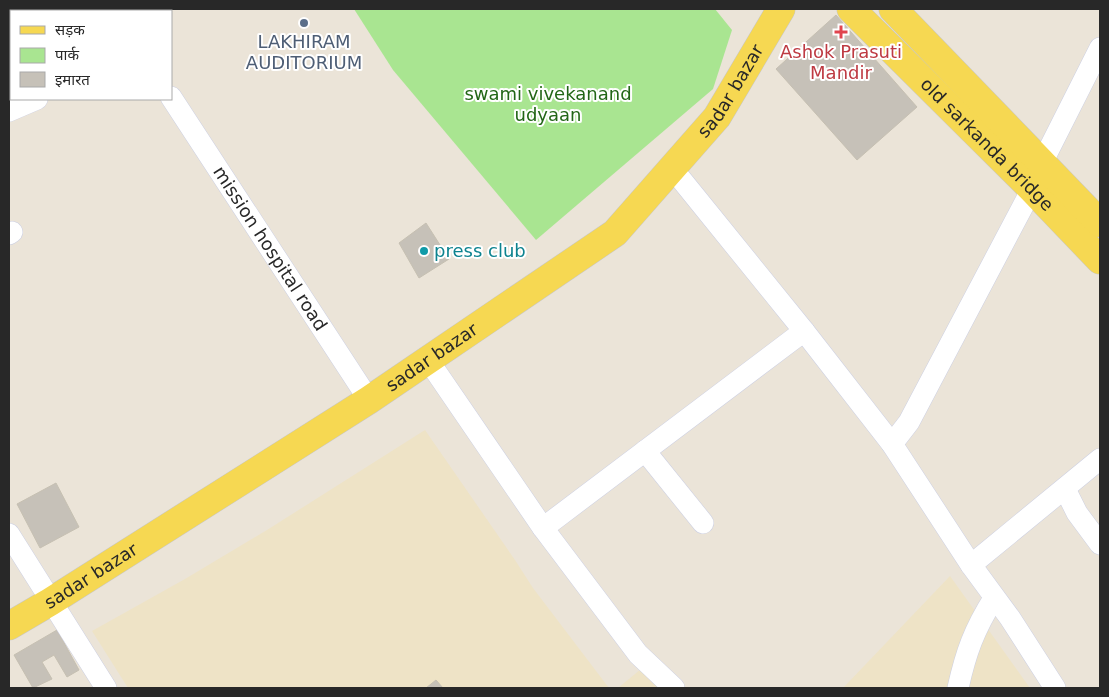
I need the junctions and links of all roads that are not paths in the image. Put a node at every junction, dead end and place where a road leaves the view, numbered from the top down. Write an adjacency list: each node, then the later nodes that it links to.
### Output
1 (781, 9): 9 (main road, sadar bazar)
2 (851, 9): 10 (main road, old sarkanda bridge)
3 (893, 9): 8 (main road)
4 (1100, 48): 8 (street)
5 (172, 99): 15 (street, mission hospital road)
6 (35, 100): 7 (street)
7 (9, 111)
8 (1042, 161): 10 (street); 11 (main road)
9 (672, 168): 13 (street); 14 (main road, sadar bazar)
10 (1032, 189): 12 (main road, old sarkanda bridge); 16 (street)
11 (1100, 223)
12 (1100, 260)
13 (804, 331): 16 (street); 17 (street)
14 (428, 360): 15 (main road, sadar bazar); 21 (street)
15 (369, 400): 26 (main road, sadar bazar)
16 (892, 444): 24 (street)
17 (645, 451): 20 (street); 21 (street)
18 (1100, 459): 19 (street)
19 (1065, 489): 23 (street); 24 (street)
20 (703, 523)
21 (543, 528): 29 (street)
22 (9, 534): 26 (street)
23 (1100, 544)
24 (971, 565): 25 (street)
25 (994, 598): 30 (street); 31 (street)
26 (50, 602): 27 (main road, sadar bazar); 28 (street)
27 (9, 626)
28 (106, 688)
29 (674, 688)
30 (958, 688)
31 (1055, 688)

